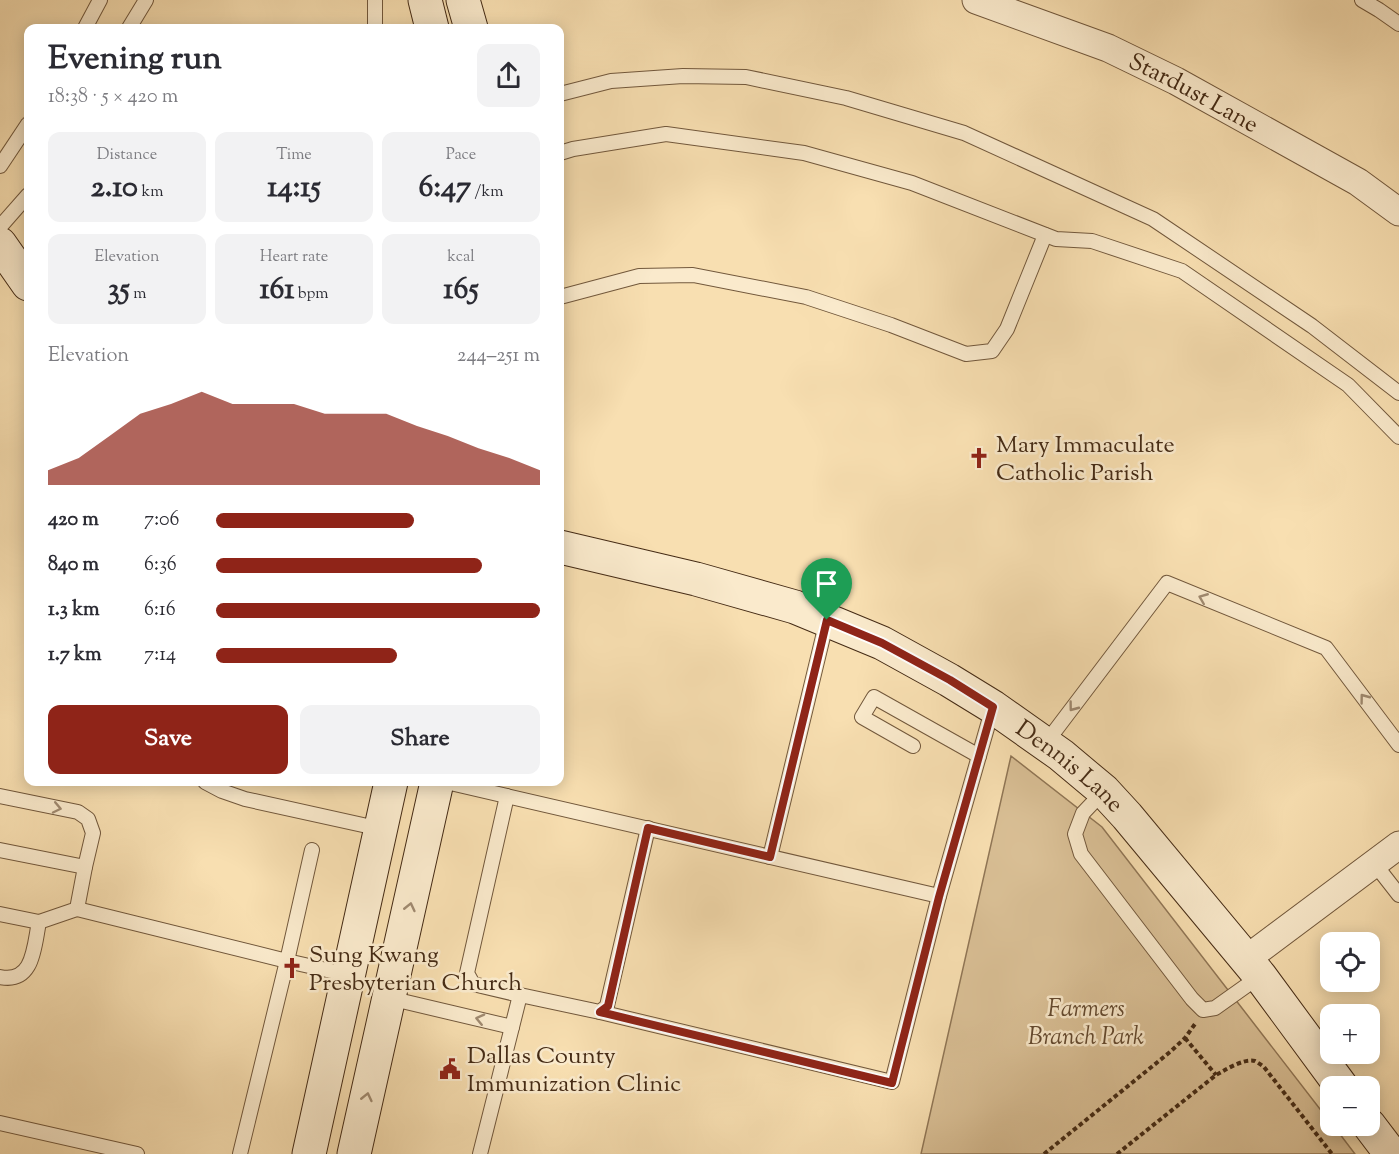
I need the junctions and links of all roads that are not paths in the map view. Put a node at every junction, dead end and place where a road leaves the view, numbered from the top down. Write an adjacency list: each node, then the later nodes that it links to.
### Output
1 (100, 0): 8 (lane)
2 (146, 0): 9 (lane)
3 (375, 0): 10 (lane)
4 (425, 0): 11 (street)
5 (463, 0): 12 (street)
6 (976, 0): 19 (street, Stardust Lane)
7 (1362, 0): 13 (lane)
8 (87, 24)
9 (131, 24)
10 (375, 24)
11 (431, 24)
12 (470, 24)
13 (1399, 24)
14 (564, 93): 25 (lane)
15 (24, 130): 17 (lane)
16 (564, 152): 21 (lane)
17 (0, 166)
18 (24, 200): 20 (lane)
19 (1399, 212)
20 (0, 227)
21 (1045, 235): 24 (lane); 26 (lane)
22 (0, 244): 23 (street)
23 (24, 278)
24 (564, 296)
25 (1399, 393)
26 (1399, 437)
27 (564, 548): 28 (street, Dennis Lane)
28 (827, 620): 29 (street, Dennis Lane); 46 (lane)
29 (993, 707): 30 (street, Dennis Lane); 33 (lane)
30 (1045, 744): 31 (lane, one-way to 30); 38 (street, Dennis Lane)
31 (1399, 745)
32 (914, 746): 33 (lane)
33 (979, 756): 50 (lane)
34 (213, 786): 42 (lane)
35 (390, 786): 42 (street)
36 (436, 786): 59 (street, one-way to 36)
37 (463, 786): 40 (lane)
38 (1104, 791): 55 (street, Dennis Lane); 55 (lane)
39 (0, 796): 48 (lane, one-way to 48)
40 (507, 796): 41 (lane); 58 (lane)
41 (648, 828): 46 (lane); 60 (lane)
42 (381, 829): 56 (street)
43 (1399, 845): 47 (street)
44 (0, 850): 48 (lane)
45 (312, 850): 54 (lane)
46 (770, 857): 50 (lane)
47 (1374, 863): 49 (lane); 55 (street)
48 (85, 867): 51 (lane)
49 (1399, 895)
50 (939, 897): 60 (lane)
51 (77, 909): 53 (lane); 54 (lane)
52 (0, 914): 53 (lane)
53 (39, 922): 57 (lane)
54 (287, 961): 56 (lane); 68 (lane)
55 (1252, 968): 63 (street, Dennis Lane)
56 (349, 975): 61 (street)
57 (0, 977)
58 (520, 995): 60 (lane); 62 (lane)
59 (389, 998): 62 (lane, one-way to 59); 66 (street, one-way to 59)
60 (600, 1012)
61 (340, 1014): 66 (street); 69 (street)
62 (512, 1027): 70 (lane)
63 (1333, 1076)
64 (0, 1123): 67 (lane)
65 (1377, 1136): 71 (street)
66 (358, 1153)
67 (137, 1154)
68 (240, 1154)
69 (309, 1154)
70 (480, 1154)
71 (1391, 1154)

